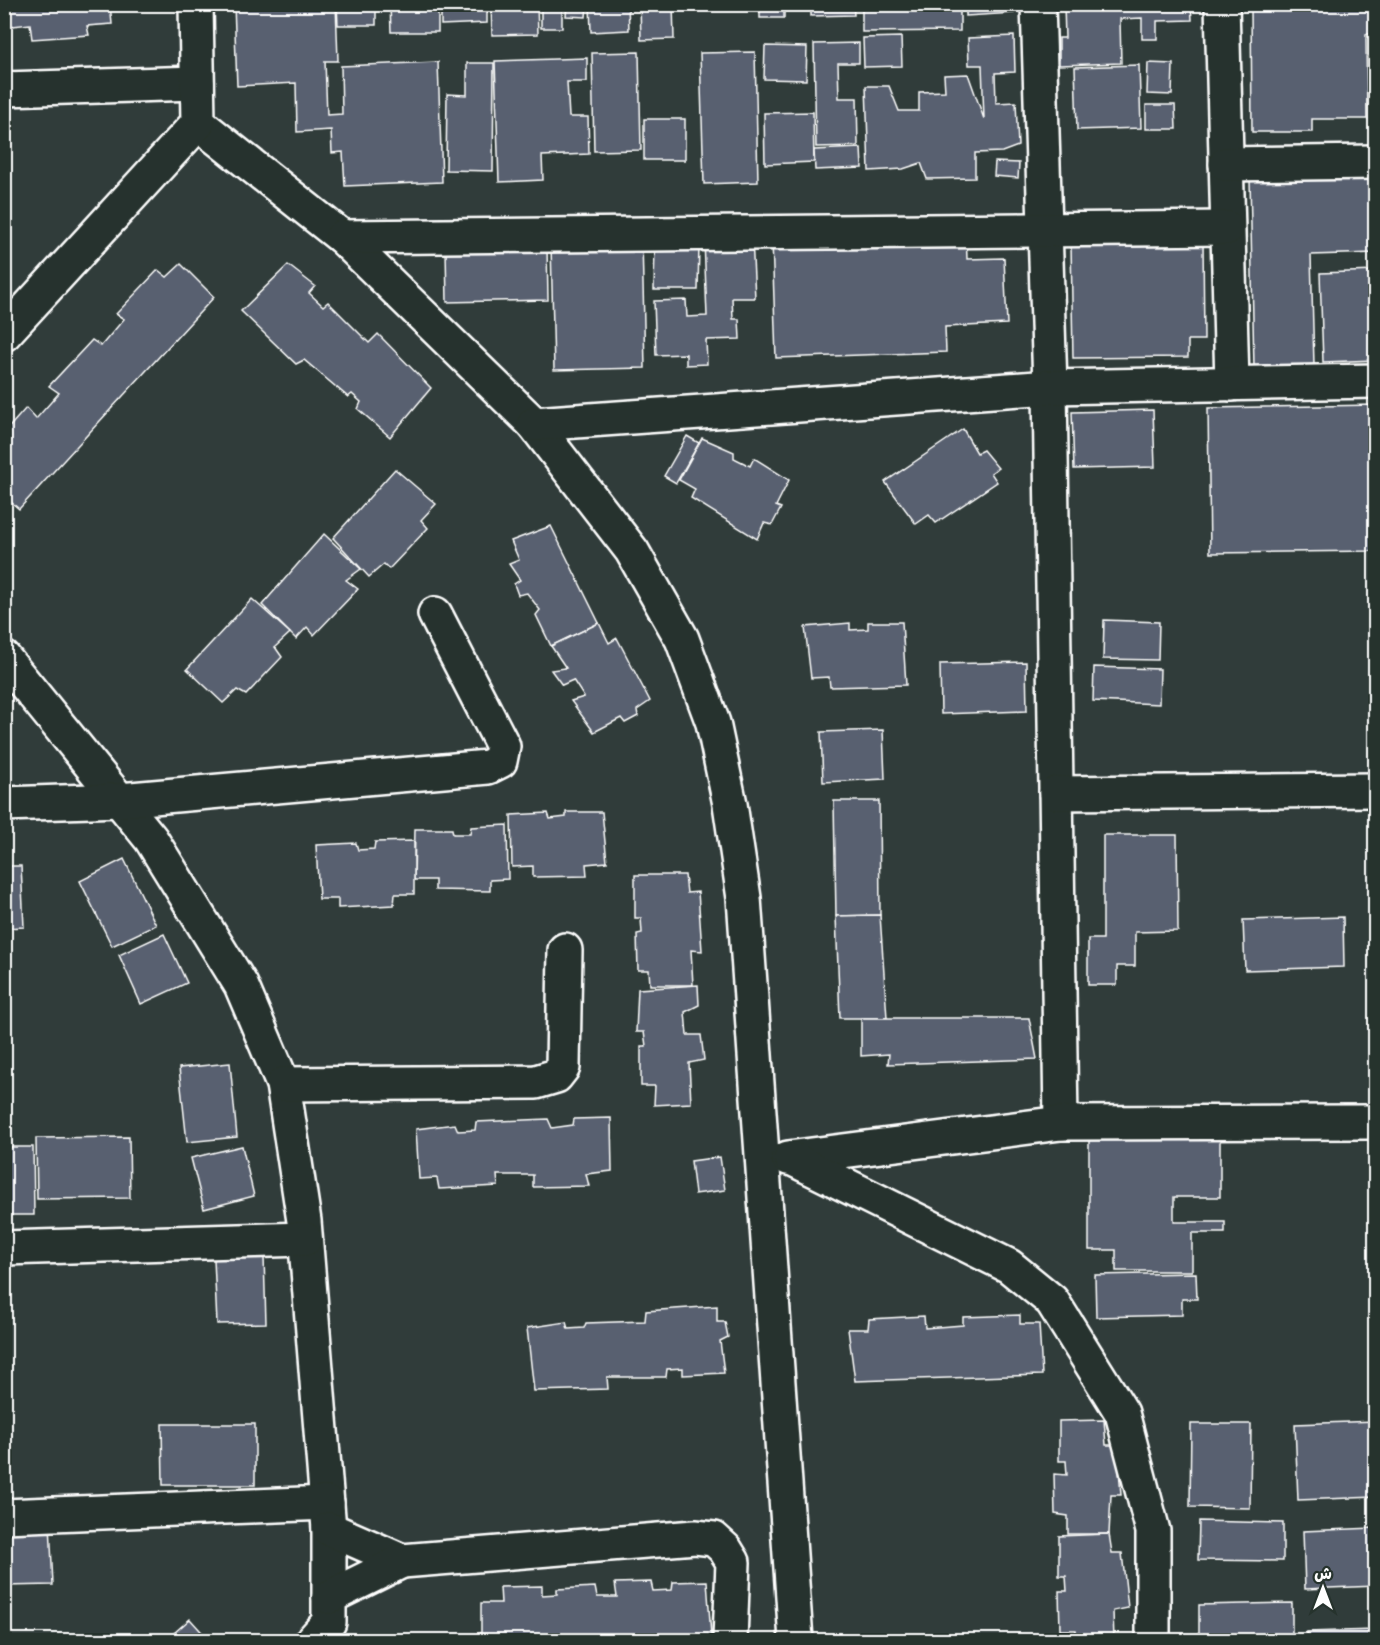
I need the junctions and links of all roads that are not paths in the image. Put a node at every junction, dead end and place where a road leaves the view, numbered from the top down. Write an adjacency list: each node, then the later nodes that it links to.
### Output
1 (196, 4): 4 (street)
2 (1038, 4): 10 (street)
3 (1222, 4): 8 (street)
4 (197, 83): 5 (street); 6 (street)
5 (4, 89)
6 (198, 123): 11 (street); 12 (street)
7 (1376, 162): 8 (street)
8 (1226, 164): 9 (street)
9 (1227, 228): 10 (street); 14 (street)
10 (1044, 229): 11 (street); 15 (street)
11 (342, 237): 16 (street)
12 (4, 334)
13 (1376, 381): 14 (street)
14 (1232, 384): 15 (street)
15 (1050, 387): 16 (street); 20 (street)
16 (534, 424): 27 (street)
17 (435, 614): 21 (street)
18 (4, 658): 21 (street)
19 (1376, 790): 20 (street)
20 (1056, 793): 26 (street)
21 (120, 800): 22 (street); 24 (street)
22 (4, 804)
23 (565, 950): 24 (street)
24 (283, 1084): 28 (street)
25 (1376, 1122): 26 (street)
26 (1061, 1123): 27 (street)
27 (777, 1159): 35 (street); 36 (street)
28 (305, 1239): 29 (street); 31 (street)
29 (4, 1248)
30 (4, 1515): 31 (street)
31 (328, 1516): 32 (street); 33 (street)
32 (402, 1561): 33 (street); 34 (street)
33 (328, 1625)
34 (730, 1641)
35 (796, 1641)
36 (1153, 1641)

